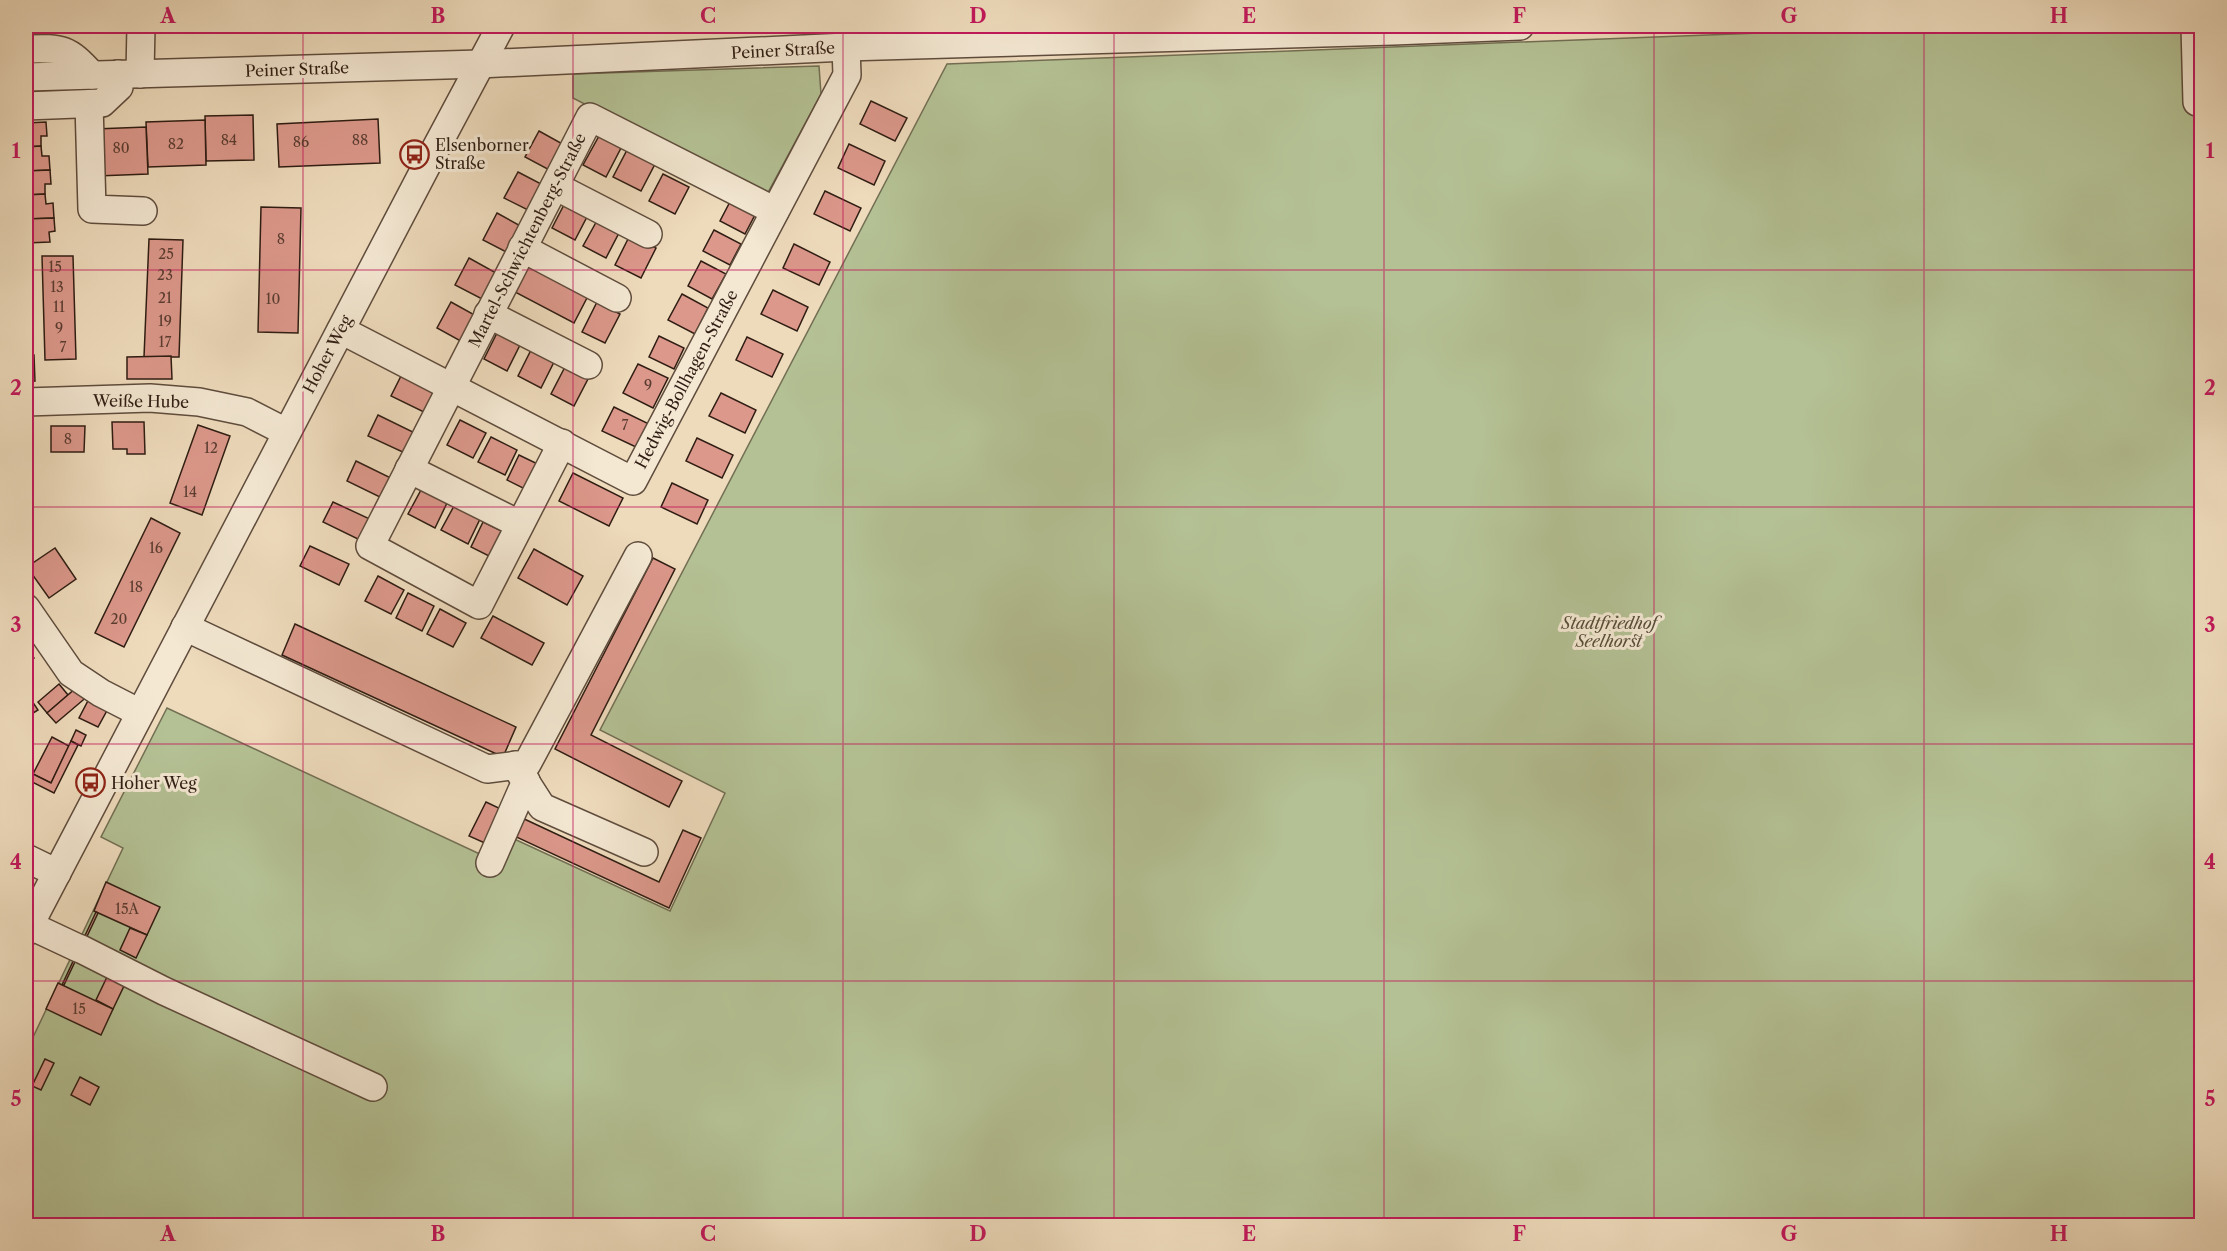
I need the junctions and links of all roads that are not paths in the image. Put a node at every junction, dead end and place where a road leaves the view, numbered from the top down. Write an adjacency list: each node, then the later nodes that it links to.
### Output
1 (141, 26): 10 (street)
2 (501, 26): 9 (street)
3 (1520, 26): 5 (street, Peiner Straße)
4 (2195, 26): 12 (street)
5 (1393, 28): 6 (street, Peiner Straße)
6 (907, 36): 7 (street, Peiner Straße)
7 (846, 47): 9 (street, Peiner Straße); 17 (street, Hedwig-Bollhagen-Straße)
8 (26, 49): 10 (street)
9 (480, 64): 10 (street, Peiner Straße); 23 (street, Hoher Weg)
10 (117, 74): 11 (street, Peiner Straße); 13 (street)
11 (26, 77)
12 (2197, 102)
13 (82, 104): 14 (street); 16 (street); 18 (street)
14 (26, 106)
15 (555, 186): 17 (street, Martel-Schwichtenberg-Straße); 19 (street); 20 (street, Martel-Schwichtenberg-Straße)
16 (143, 211)
17 (775, 211): 28 (street, Hedwig-Bollhagen-Straße)
18 (79, 222)
19 (648, 234)
20 (522, 248): 21 (street); 22 (street, Martel-Schwichtenberg-Straße)
21 (617, 298)
22 (488, 314): 24 (street); 25 (street, Martel-Schwichtenberg-Straße)
23 (341, 330): 25 (street, Hedwig-Bollhagen-Straße); 27 (street, Hoher Weg)
24 (588, 365)
25 (451, 387): 28 (street, Hedwig-Bollhagen-Straße); 29 (street, Martel-Schwichtenberg-Straße)
26 (26, 402): 27 (street, Weiße Hube)
27 (286, 432): 33 (street, Hoher Weg)
28 (562, 443): 30 (street)
29 (409, 469): 30 (street); 30 (street, Martel-Schwichtenberg-Straße)
30 (519, 524)
31 (638, 556): 35 (street)
32 (26, 608): 34 (street)
33 (185, 627): 34 (street, Hoher Weg); 35 (street)
34 (140, 713): 39 (street, Hoher Weg)
35 (520, 773): 36 (street); 38 (street)
36 (644, 852)
37 (26, 858): 39 (street)
38 (490, 863)
39 (57, 873): 40 (street, Hoher Weg)
40 (27, 929): 41 (street)
41 (373, 1087)

